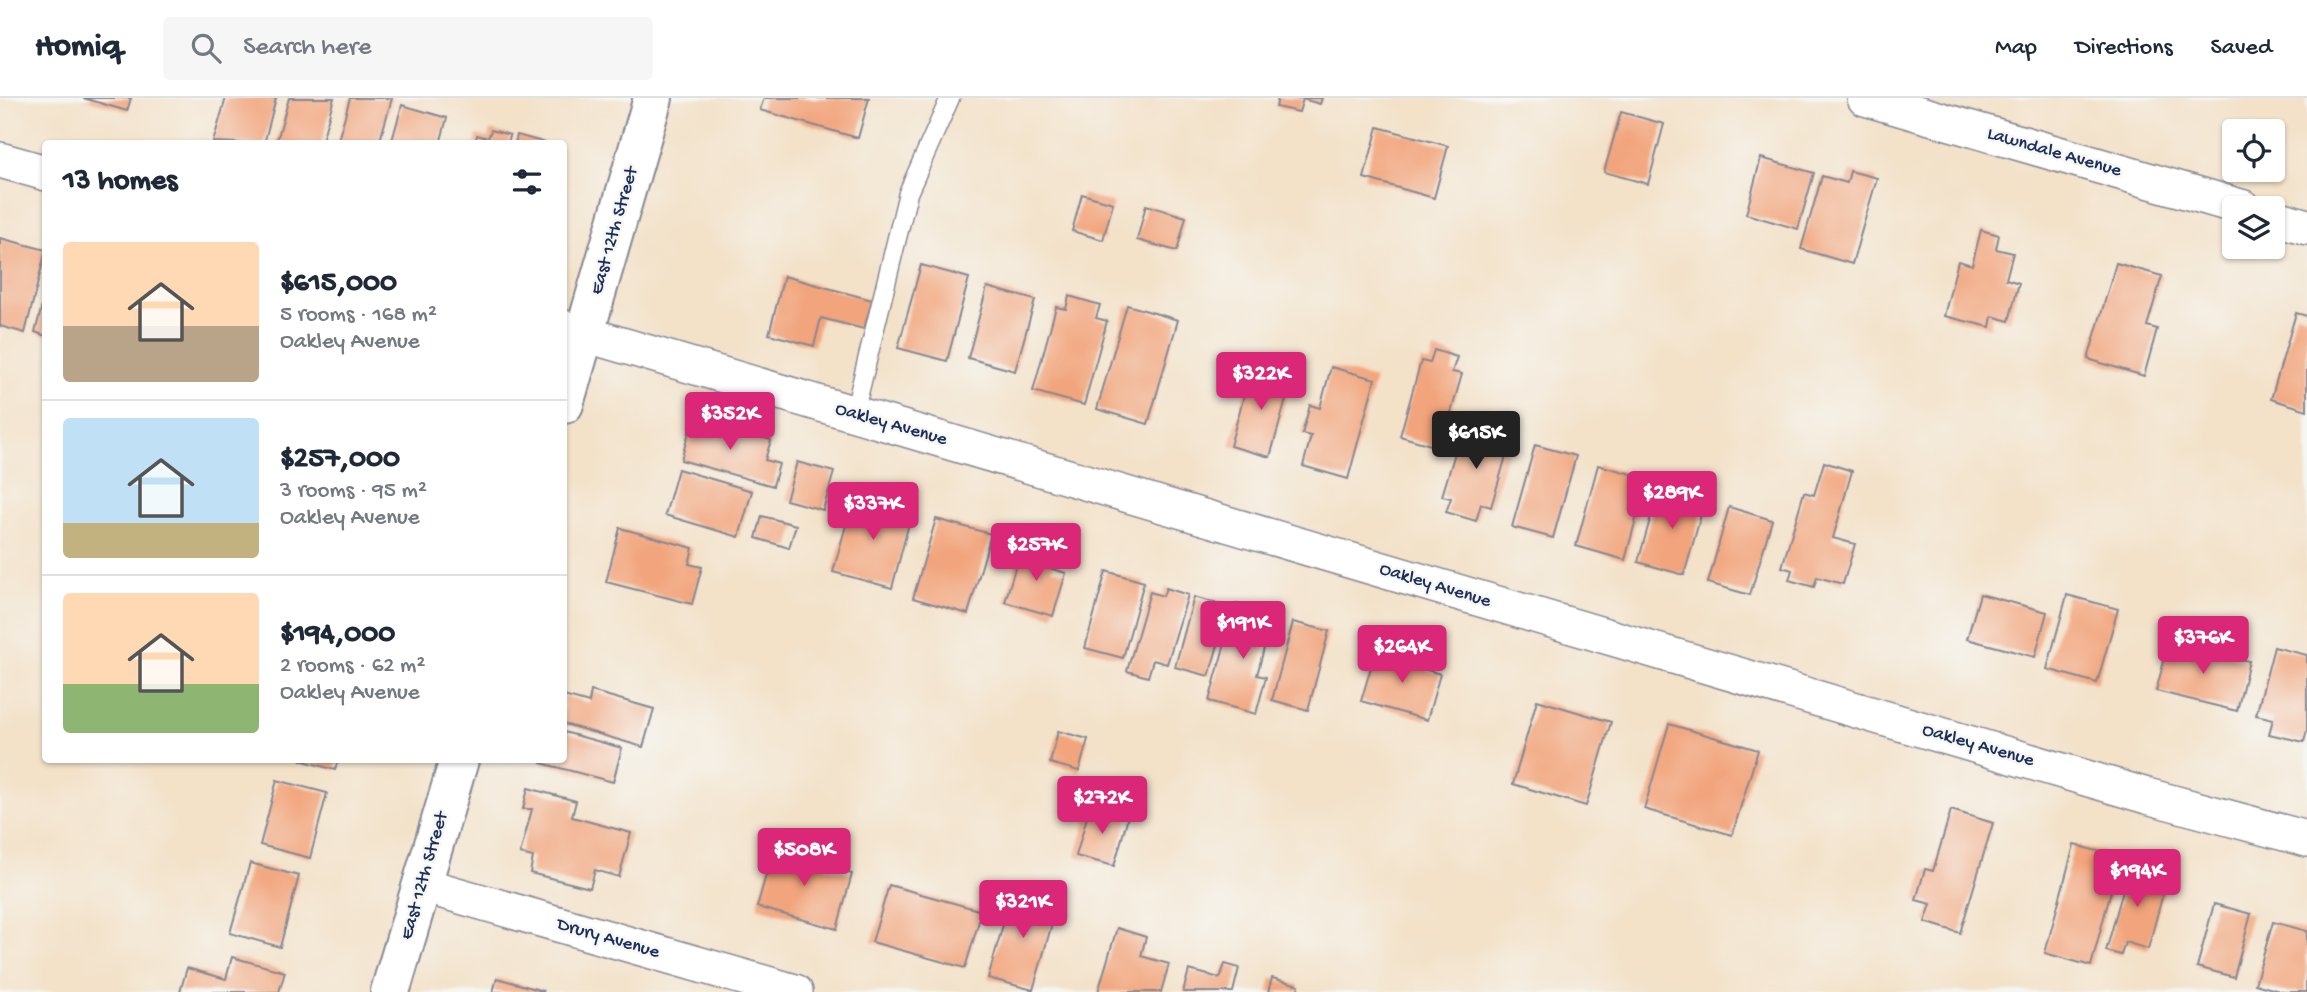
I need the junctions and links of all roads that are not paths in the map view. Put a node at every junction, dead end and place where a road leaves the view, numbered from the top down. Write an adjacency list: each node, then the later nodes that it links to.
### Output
1 (653, 98): 9 (street, East 12th Street)
2 (950, 98): 11 (lane)
3 (1865, 98): 6 (street, Lawndale Avenue)
4 (0, 160): 5 (street)
5 (42, 172)
6 (2222, 202)
7 (2285, 221): 8 (street)
8 (2307, 227)
9 (574, 331): 10 (street, East 12th Street); 11 (street, Oakley Avenue)
10 (567, 382)
11 (854, 414): 13 (street, Oakley Avenue)
12 (458, 763): 14 (street, East 12th Street)
13 (2307, 839)
14 (422, 885): 15 (street, East 12th Street); 16 (street, Drury Avenue)
15 (390, 992)
16 (795, 992)

